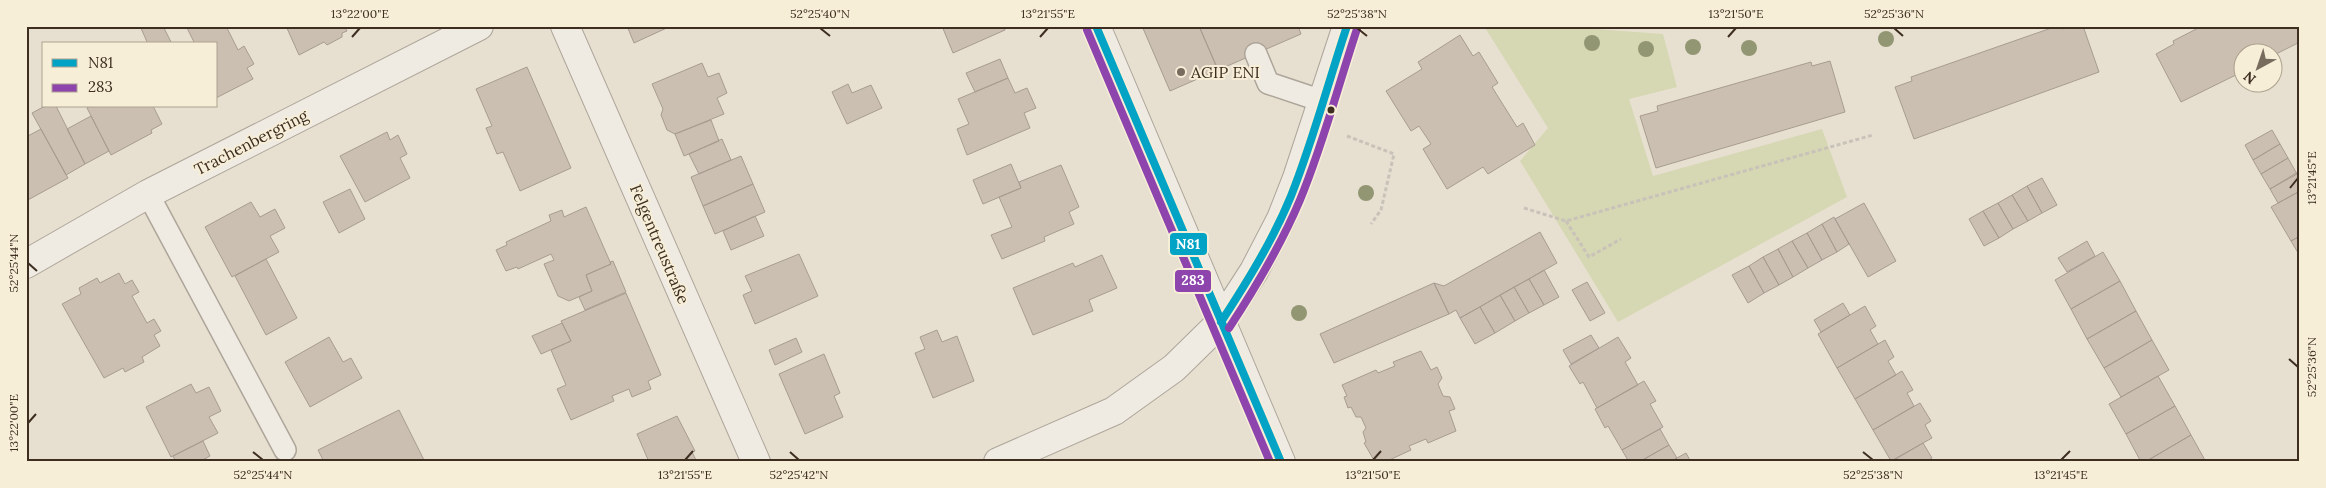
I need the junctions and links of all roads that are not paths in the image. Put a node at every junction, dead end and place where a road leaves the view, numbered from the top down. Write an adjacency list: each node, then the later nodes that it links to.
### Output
1 (479, 26): 7 (street, Trachenbergring)
2 (565, 26): 11 (street, Felgentreustraße)
3 (1096, 26): 9 (street)
4 (1347, 26): 6 (street)
5 (1256, 54): 6 (lane)
6 (1322, 101): 9 (street)
7 (148, 194): 8 (street, Trachenbergring); 10 (lane)
8 (26, 264)
9 (1221, 322): 12 (street); 13 (street)
10 (285, 450)
11 (756, 462)
12 (998, 462)
13 (1281, 462)

